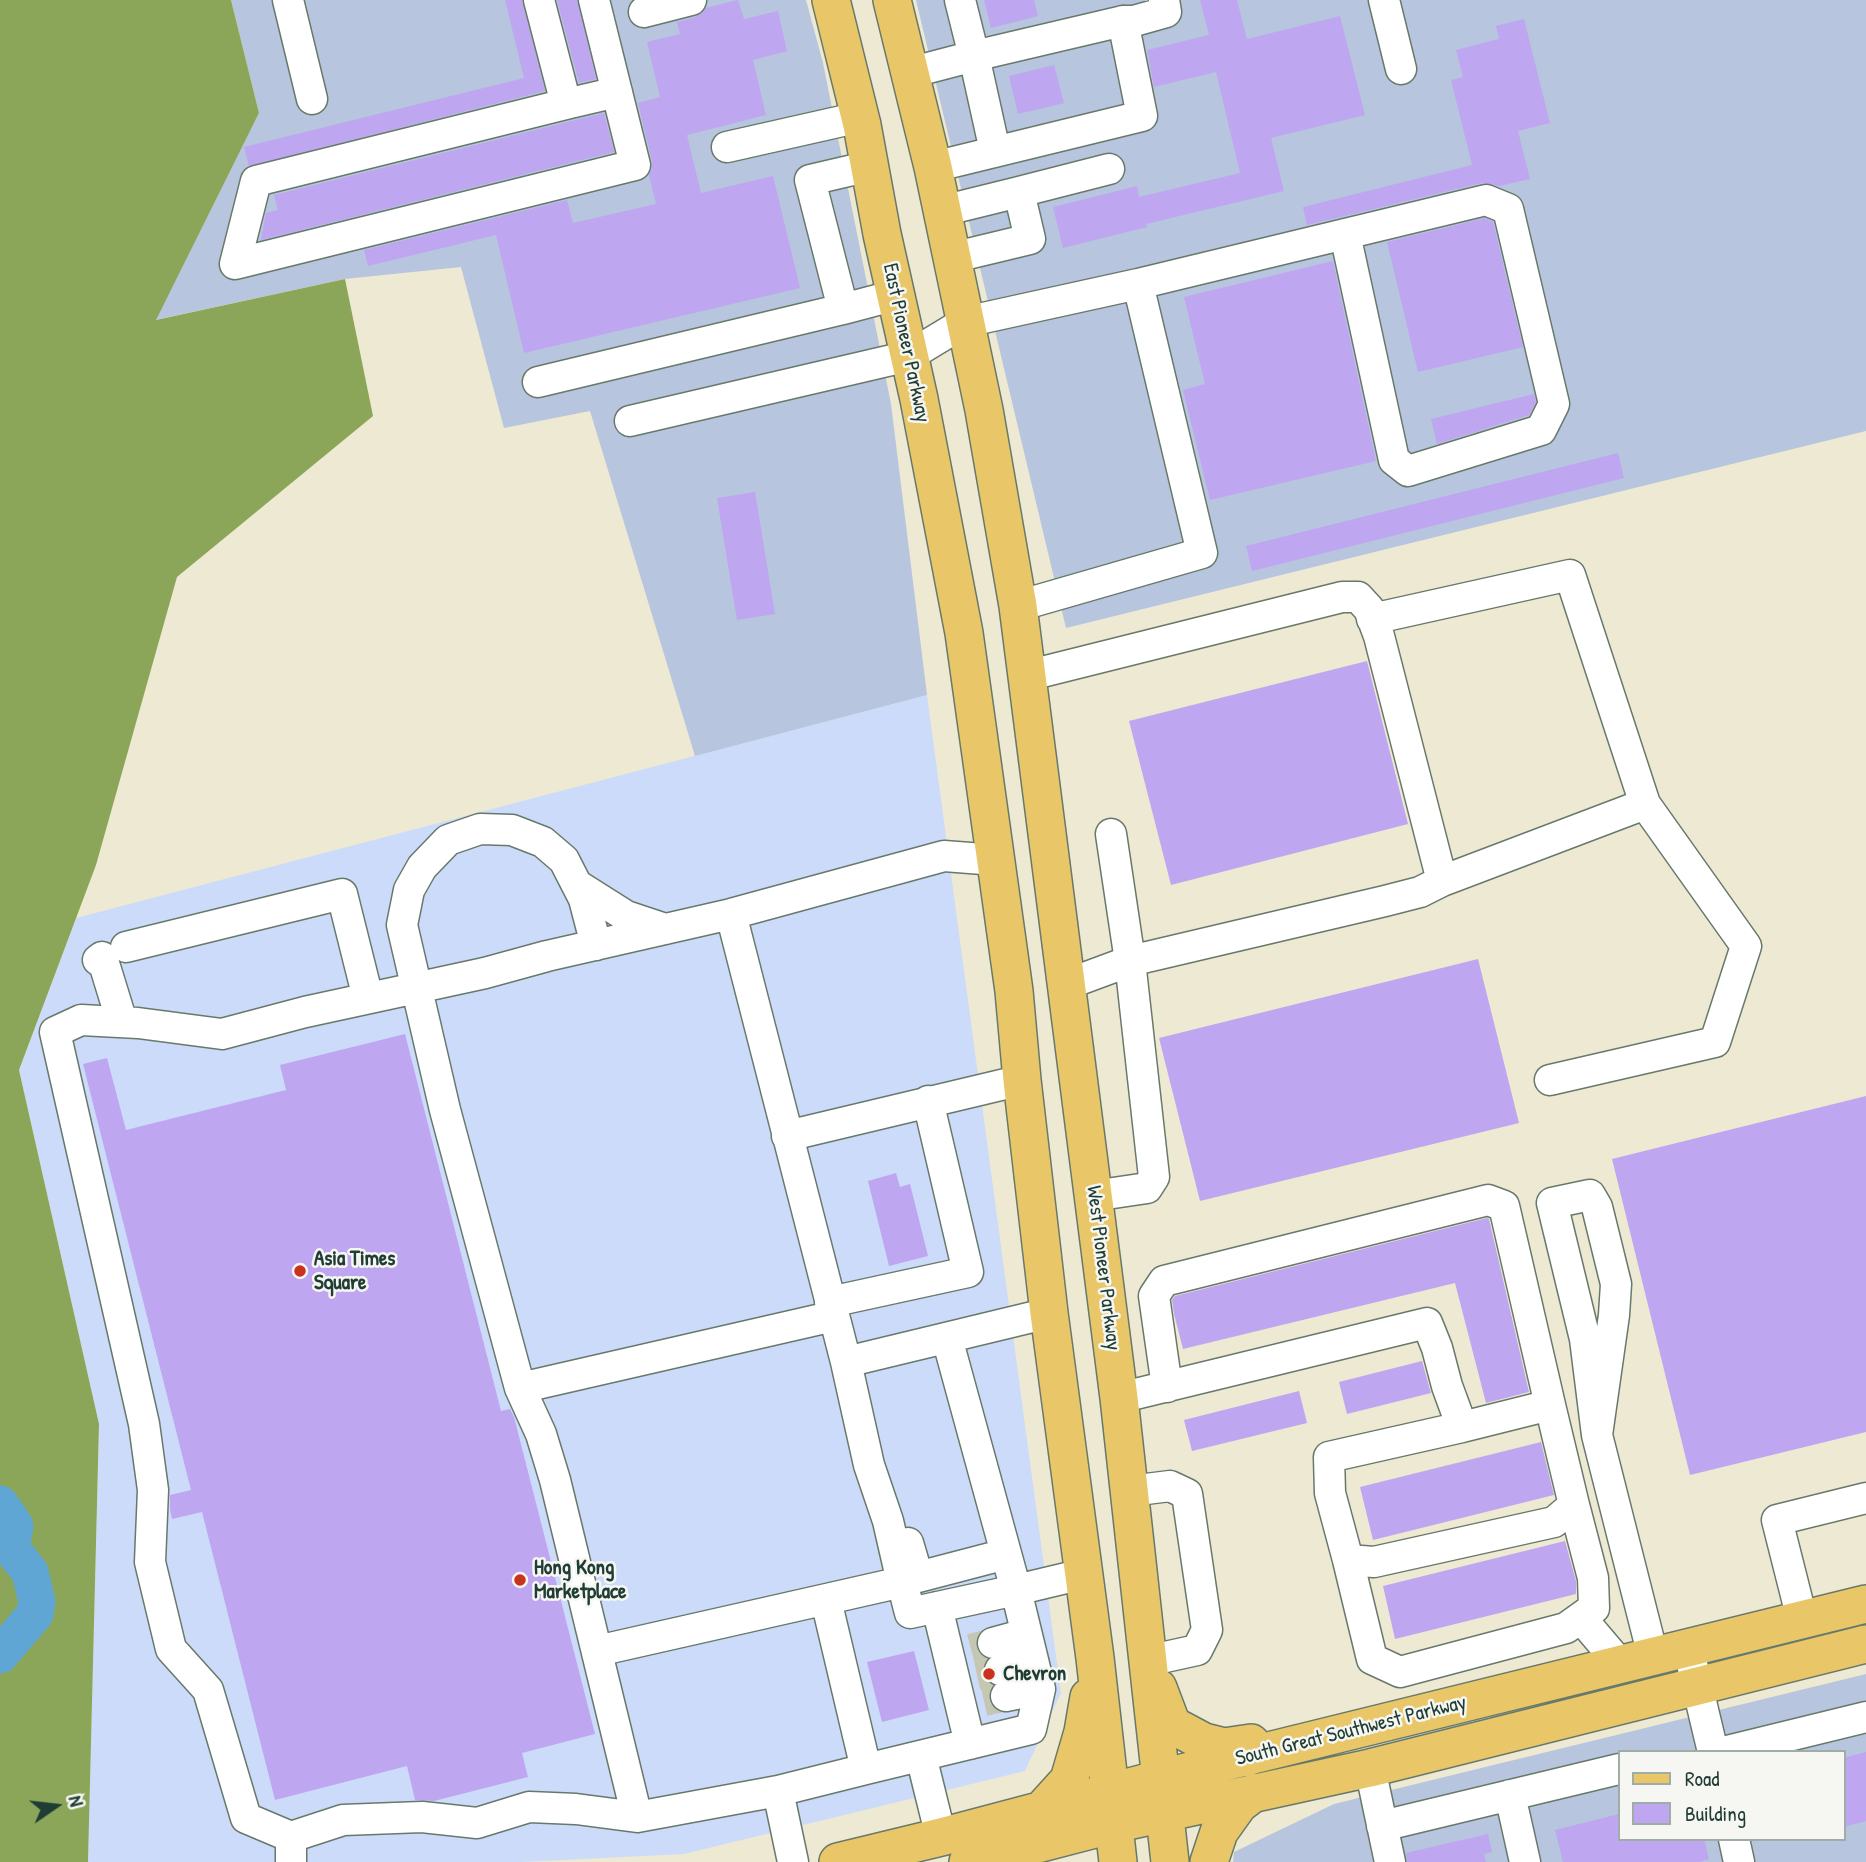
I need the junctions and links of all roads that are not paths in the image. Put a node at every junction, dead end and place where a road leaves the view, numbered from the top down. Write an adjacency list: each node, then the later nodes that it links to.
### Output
1 (288, 0): 16 (street)
2 (539, 0): 17 (street)
3 (594, 0): 15 (street)
4 (691, 0): 10 (street)
5 (831, 0): 18 (main road, East Pioneer Parkway)
6 (892, 0): 14 (main road)
7 (960, 0): 12 (street)
8 (1164, 0): 11 (street)
9 (1384, 0): 13 (street)
10 (644, 12)
11 (1123, 21): 12 (street); 20 (street)
12 (974, 57): 14 (street); 20 (street)
13 (1401, 69)
14 (909, 73): 22 (main road)
15 (617, 92): 17 (street); 17 (street)
16 (312, 99)
17 (566, 104)
18 (860, 117): 19 (street); 21 (main road, East Pioneer Parkway)
19 (727, 148)
20 (995, 151): 22 (street)
21 (870, 166): 29 (main road, East Pioneer Parkway); 30 (street)
22 (933, 167): 25 (main road)
23 (1109, 169): 24 (street)
24 (1019, 192): 25 (street); 27 (street)
25 (942, 211): 27 (main road)
26 (1345, 234): 26 (street); 28 (street)
27 (951, 258): 31 (main road)
28 (1138, 284): 31 (street); 35 (street)
29 (896, 295): 30 (street); 32 (main road, East Pioneer Parkway)
30 (843, 309): 33 (street)
31 (965, 322): 32 (street); 35 (main road)
32 (909, 356): 34 (street); 40 (main road, East Pioneer Parkway)
33 (538, 382)
34 (630, 421)
35 (1018, 606): 37 (main road)
36 (1372, 619): 37 (street); 38 (street); 41 (street)
37 (1026, 676): 49 (main road, West Pioneer Parkway)
38 (1645, 804): 41 (street); 55 (street)
39 (1111, 834): 48 (street)
40 (996, 860): 43 (street); 51 (main road)
41 (1442, 881): 48 (street)
42 (577, 885): 44 (street); 45 (street); 50 (street)
43 (731, 914): 44 (street); 57 (street)
44 (666, 929): 45 (street)
45 (596, 945): 50 (street)
46 (126, 947): 52 (street)
47 (98, 960): 53 (street)
48 (1130, 961): 49 (street); 58 (street)
49 (1068, 984): 51 (main road); 58 (main road, West Pioneer Parkway)
50 (415, 987): 52 (street); 64 (street)
51 (1014, 991): 54 (main road)
52 (368, 998): 53 (street)
53 (122, 1022): 111 (street)
54 (1022, 1080): 56 (street); 60 (main road)
55 (1550, 1080)
56 (928, 1101): 57 (street); 59 (street)
57 (787, 1136): 59 (street)
58 (1093, 1196): 65 (main road, West Pioneer Parkway)
59 (832, 1309): 62 (street); 64 (street)
60 (1049, 1313): 61 (street); 75 (main road)
61 (947, 1338): 62 (street); 73 (street)
62 (846, 1362): 69 (street)
63 (1167, 1387): 65 (street); 66 (street); 67 (street)
64 (520, 1388): 86 (street)
65 (1119, 1398): 70 (main road, West Pioneer Parkway)
66 (1550, 1405): 67 (street); 72 (street)
67 (1462, 1427): 74 (street)
68 (1597, 1435): 68 (street); 88 (street)
69 (875, 1483): 73 (street); 76 (street)
70 (1130, 1491): 89 (main road, West Pioneer Parkway); 89 (street)
71 (1866, 1498): 82 (street)
72 (1574, 1505): 74 (street); 81 (street)
73 (1006, 1554): 77 (street)
74 (1348, 1560): 81 (street)
75 (1083, 1574): 77 (street); 87 (main road)
76 (902, 1582): 78 (street); 80 (street)
77 (1016, 1590): 80 (street); 83 (street)
78 (826, 1600): 86 (street); 99 (street)
79 (1866, 1604): 82 (main road, South Great Southwest Parkway)
80 (936, 1607): 90 (street)
81 (1581, 1618): 88 (street)
82 (1802, 1619): 85 (main road, South Great Southwest Parkway)
83 (1026, 1633): 90 (street); 91 (street)
84 (1866, 1644): 92 (main road, South Great Southwest Parkway)
85 (1688, 1647): 88 (main road, South Great Southwest Parkway); 92 (street)
86 (597, 1651): 107 (street)
87 (1095, 1658): 105 (main road); 106 (main road)
88 (1636, 1660): 94 (main road, South Great Southwest Parkway)
89 (1147, 1661): 94 (main road); 104 (main road, West Pioneer Parkway)
90 (977, 1675): 91 (street); 95 (street)
91 (1037, 1675): 95 (street)
92 (1698, 1686): 96 (street); 98 (main road, South Great Southwest Parkway)
93 (1866, 1717): 96 (street)
94 (1325, 1737): 104 (main road, South Great Southwest Parkway)
95 (970, 1744): 97 (street)
96 (1710, 1750)
97 (921, 1756): 99 (street); 109 (street)
98 (1370, 1768): 102 (main road, South Great Southwest Parkway); 108 (street)
99 (866, 1769): 101 (street)
100 (1618, 1769): 103 (street)
101 (778, 1791): 107 (street); 113 (street)
102 (1255, 1792): 104 (main road, South Great Southwest Parkway); 118 (main road)
103 (1510, 1795): 108 (street); 120 (street)
104 (1162, 1797): 105 (main road, South Great Southwest Parkway); 117 (main road, West Pioneer Parkway)
105 (1113, 1808): 106 (main road, South Great Southwest Parkway); 112 (main road, South Great Southwest Parkway); 116 (main road)
106 (1041, 1811): 109 (main road, South Great Southwest Parkway)
107 (637, 1816): 111 (street)
108 (1382, 1826): 119 (street)
109 (941, 1837): 114 (main road, South Great Southwest Parkway)
110 (1734, 1841): 121 (street)
111 (291, 1849)
112 (985, 1858): 115 (main road)
113 (793, 1862)
114 (838, 1862)
115 (1048, 1862)
116 (1118, 1862)
117 (1170, 1862)
118 (1209, 1862)
119 (1391, 1862)
120 (1525, 1862)
121 (1739, 1862)

